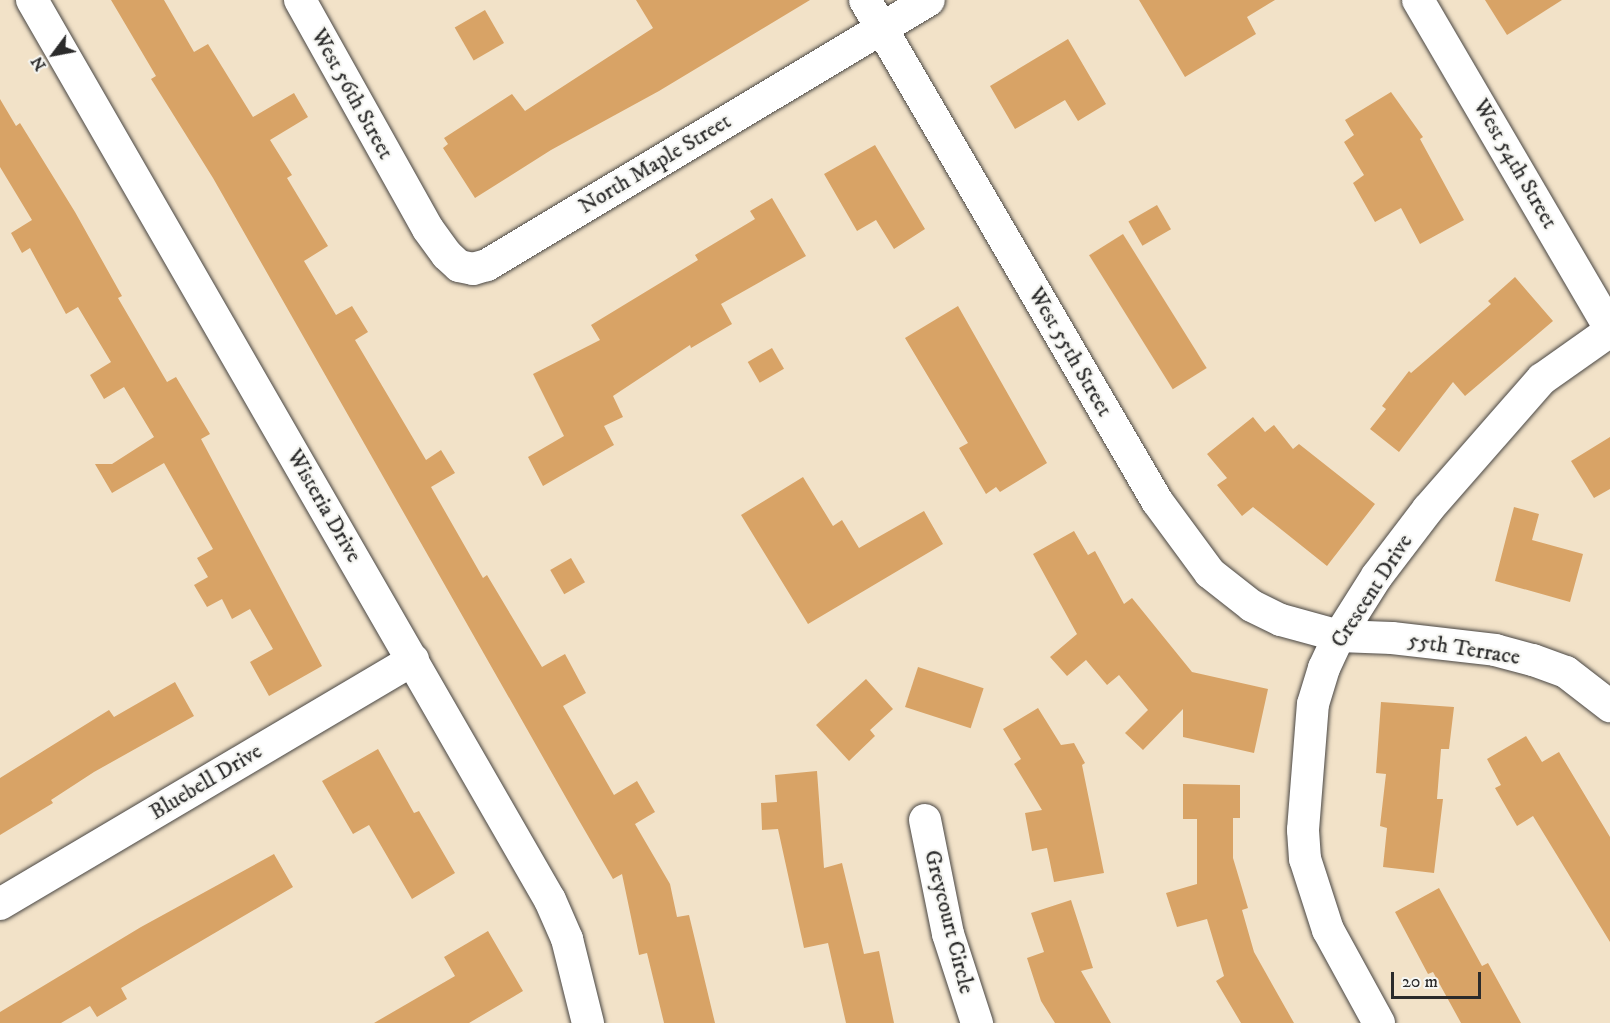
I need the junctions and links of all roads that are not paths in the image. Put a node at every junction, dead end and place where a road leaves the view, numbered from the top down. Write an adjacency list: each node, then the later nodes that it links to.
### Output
1 (32, 0): 10 (street, Wisteria Drive)
2 (300, 0): 7 (street, West 56th Street)
3 (865, 0): 6 (street, West 55th Street)
4 (929, 0): 6 (street, North Maple Street)
5 (1418, 0): 8 (street, West 54th Street)
6 (881, 28): 7 (street, North Maple Street); 9 (street, West 55th Street)
7 (405, 188)
8 (1610, 329): 9 (street, Crescent Drive)
9 (1339, 636): 11 (street, 55th Terrace); 16 (street, Crescent Drive)
10 (413, 660): 13 (street, Bluebell Drive); 14 (street, Wisteria Drive)
11 (1610, 706)
12 (925, 820): 15 (street, Greycourt Circle)
13 (0, 904)
14 (588, 1023)
15 (977, 1023)
16 (1379, 1023)

